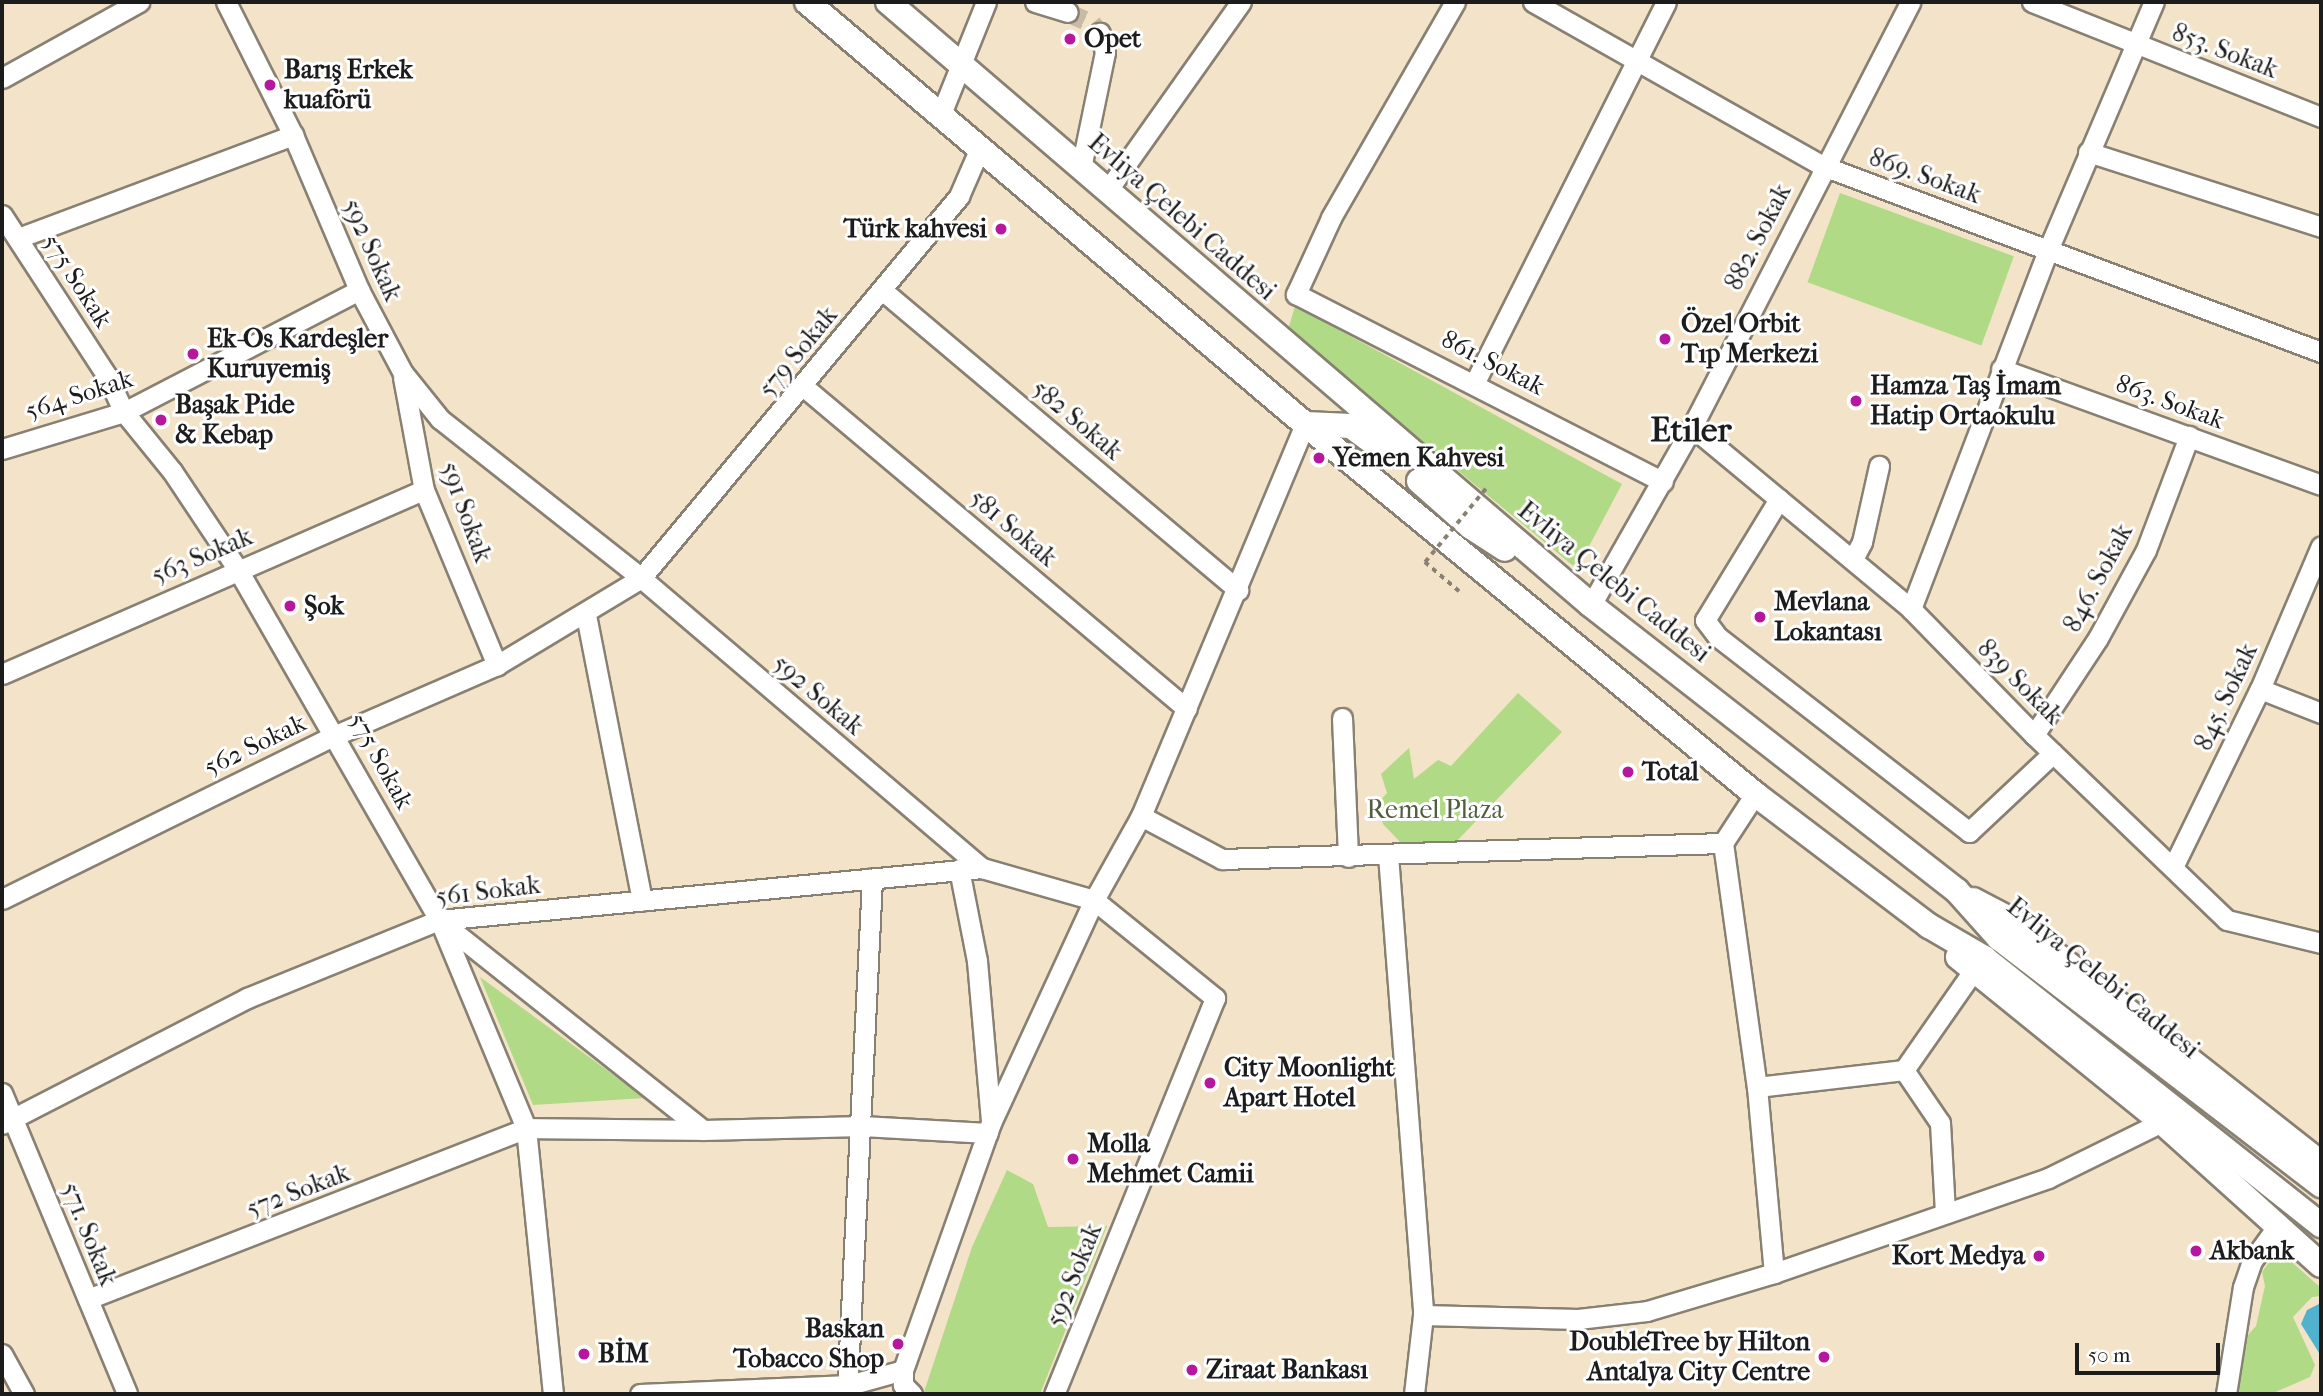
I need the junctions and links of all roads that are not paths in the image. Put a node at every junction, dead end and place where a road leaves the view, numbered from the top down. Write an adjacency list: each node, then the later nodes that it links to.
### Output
1 (139, 2): 19 (street)
2 (226, 2): 22 (street, 592 Sokak)
3 (807, 2): 20 (main road)
4 (888, 2): 17 (main road, Evliya Çelebi Caddesi)
5 (986, 2): 17 (street)
6 (1035, 2): 14 (street)
7 (1455, 2): 37 (street, 861. Sokak)
8 (1533, 2): 18 (street, 869. Sokak)
9 (1666, 2): 18 (street)
10 (1910, 2): 25 (street, 882. Sokak)
11 (2032, 2): 16 (street, 853. Sokak)
12 (2154, 2): 16 (street)
13 (1239, 3): 27 (street)
14 (1070, 6)
15 (1101, 33): 26 (street)
16 (2136, 44): 21 (street, 853. Sokak); 24 (street)
17 (964, 62): 20 (street); 26 (main road, Evliya Çelebi Caddesi)
18 (1636, 62): 25 (street, 869. Sokak); 37 (street)
19 (2, 78)
20 (941, 114): 23 (main road)
21 (2321, 117)
22 (293, 135): 30 (street); 32 (street, 592 Sokak)
23 (980, 148): 33 (street, 579 Sokak); 40 (main road)
24 (2088, 152): 29 (street); 31 (street)
25 (1823, 166): 31 (street, 869. Sokak); 41 (street, 882. Sokak)
26 (1081, 167): 27 (main road, Evliya Çelebi Caddesi)
27 (1107, 191): 54 (main road, Evliya Çelebi Caddesi)
28 (2, 215): 30 (street, 575 Sokak)
29 (2321, 227)
30 (18, 238): 39 (street, 575 Sokak)
31 (2048, 250): 34 (street, 869. Sokak); 35 (street)
32 (359, 290): 36 (street, 592 Sokak); 39 (street, 564 Sokak)
33 (882, 290): 38 (street, 579 Sokak); 53 (street, 582 Sokak)
34 (2321, 352)
35 (2001, 369): 42 (street, 863. Sokak); 55 (street)
36 (403, 373): 47 (street, 591 Sokak); 52 (street, 592 Sokak)
37 (1475, 382): 45 (street, 861. Sokak)
38 (804, 387): 52 (street, 579 Sokak); 60 (street, 581 Sokak)
39 (124, 412): 43 (street, 564 Sokak); 51 (street, 575 Sokak)
40 (1305, 424): 53 (street); 54 (main road); 66 (main road)
41 (1692, 428): 45 (street, 882. Sokak); 48 (street, 839 Sokak)
42 (2189, 436): 46 (street, 863. Sokak); 64 (street, 846. Sokak)
43 (2, 449)
44 (1879, 466): 50 (street)
45 (1663, 482): 54 (street, 882. Sokak)
46 (2321, 485)
47 (424, 490): 51 (street, 563 Sokak); 57 (street, 591 Sokak)
48 (1780, 499): 50 (street, 839 Sokak); 65 (street)
49 (2321, 546): 59 (street, 845. Sokak)
50 (1853, 559): 55 (street, 839 Sokak)
51 (238, 570): 58 (street, 563 Sokak); 63 (street, 575 Sokak)
52 (641, 578): 56 (street, 562 Sokak); 71 (street, 592 Sokak)
53 (1238, 590): 60 (street)
54 (1591, 605): 91 (main road, Evliya Çelebi Caddesi)
55 (1911, 609): 64 (street, 839 Sokak)
56 (586, 615): 57 (street, 562 Sokak); 77 (street)
57 (497, 664): 63 (street, 562 Sokak)
58 (2, 674)
59 (2260, 689): 61 (street); 72 (street, 845. Sokak)
60 (1187, 709): 67 (street)
61 (2321, 713)
62 (1342, 718): 70 (street)
63 (336, 735): 75 (street, 562 Sokak); 78 (street, 575 Sokak)
64 (2034, 735): 65 (street, 839 Sokak)
65 (2053, 753): 72 (street, 839 Sokak)
66 (1755, 794): 68 (street); 79 (main road)
67 (1141, 816): 70 (street); 76 (street)
68 (1723, 843): 69 (street); 83 (street)
69 (1388, 855): 70 (street); 98 (street)
70 (1348, 857)
71 (982, 867): 73 (street, 561 Sokak); 76 (street, 592 Sokak)
72 (2173, 867): 80 (street, 839 Sokak)
73 (959, 869): 74 (street, 561 Sokak); 89 (street)
74 (872, 879): 77 (street, 561 Sokak); 87 (street)
75 (2, 899)
76 (1094, 900): 89 (street); 107 (street, 592 Sokak)
77 (642, 901): 78 (street, 561 Sokak)
78 (439, 920): 85 (street, 561 Sokak); 88 (street); 90 (street, 575 Sokak)
79 (1928, 926): 81 (main road); 94 (main road)
80 (2321, 943)
81 (1973, 971): 82 (street); 86 (main road)
82 (1904, 1070): 83 (street); 92 (street)
83 (1757, 1087): 96 (street)
84 (2, 1093): 85 (street, 571. Sokak)
85 (8, 1121): 97 (street, 571. Sokak)
86 (2161, 1122): 92 (street); 93 (main road)
87 (862, 1126): 89 (street); 90 (street); 101 (street)
88 (526, 1128): 90 (street); 97 (street, 572 Sokak); 104 (street)
89 (990, 1128): 100 (street)
90 (703, 1130)
91 (2321, 1167)
92 (1945, 1212): 96 (street)
93 (2279, 1224): 95 (main road); 109 (street)
94 (2321, 1225)
95 (2321, 1265)
96 (1774, 1273): 98 (street)
97 (88, 1300): 103 (street, 571. Sokak)
98 (1423, 1315): 108 (street)
99 (2, 1354): 102 (street)
100 (903, 1370): 101 (street); 106 (street)
101 (848, 1390): 105 (street)
102 (24, 1394)
103 (127, 1394)
104 (552, 1394)
105 (640, 1394)
106 (912, 1394)
107 (1054, 1394)
108 (1414, 1394)
109 (2226, 1394)

